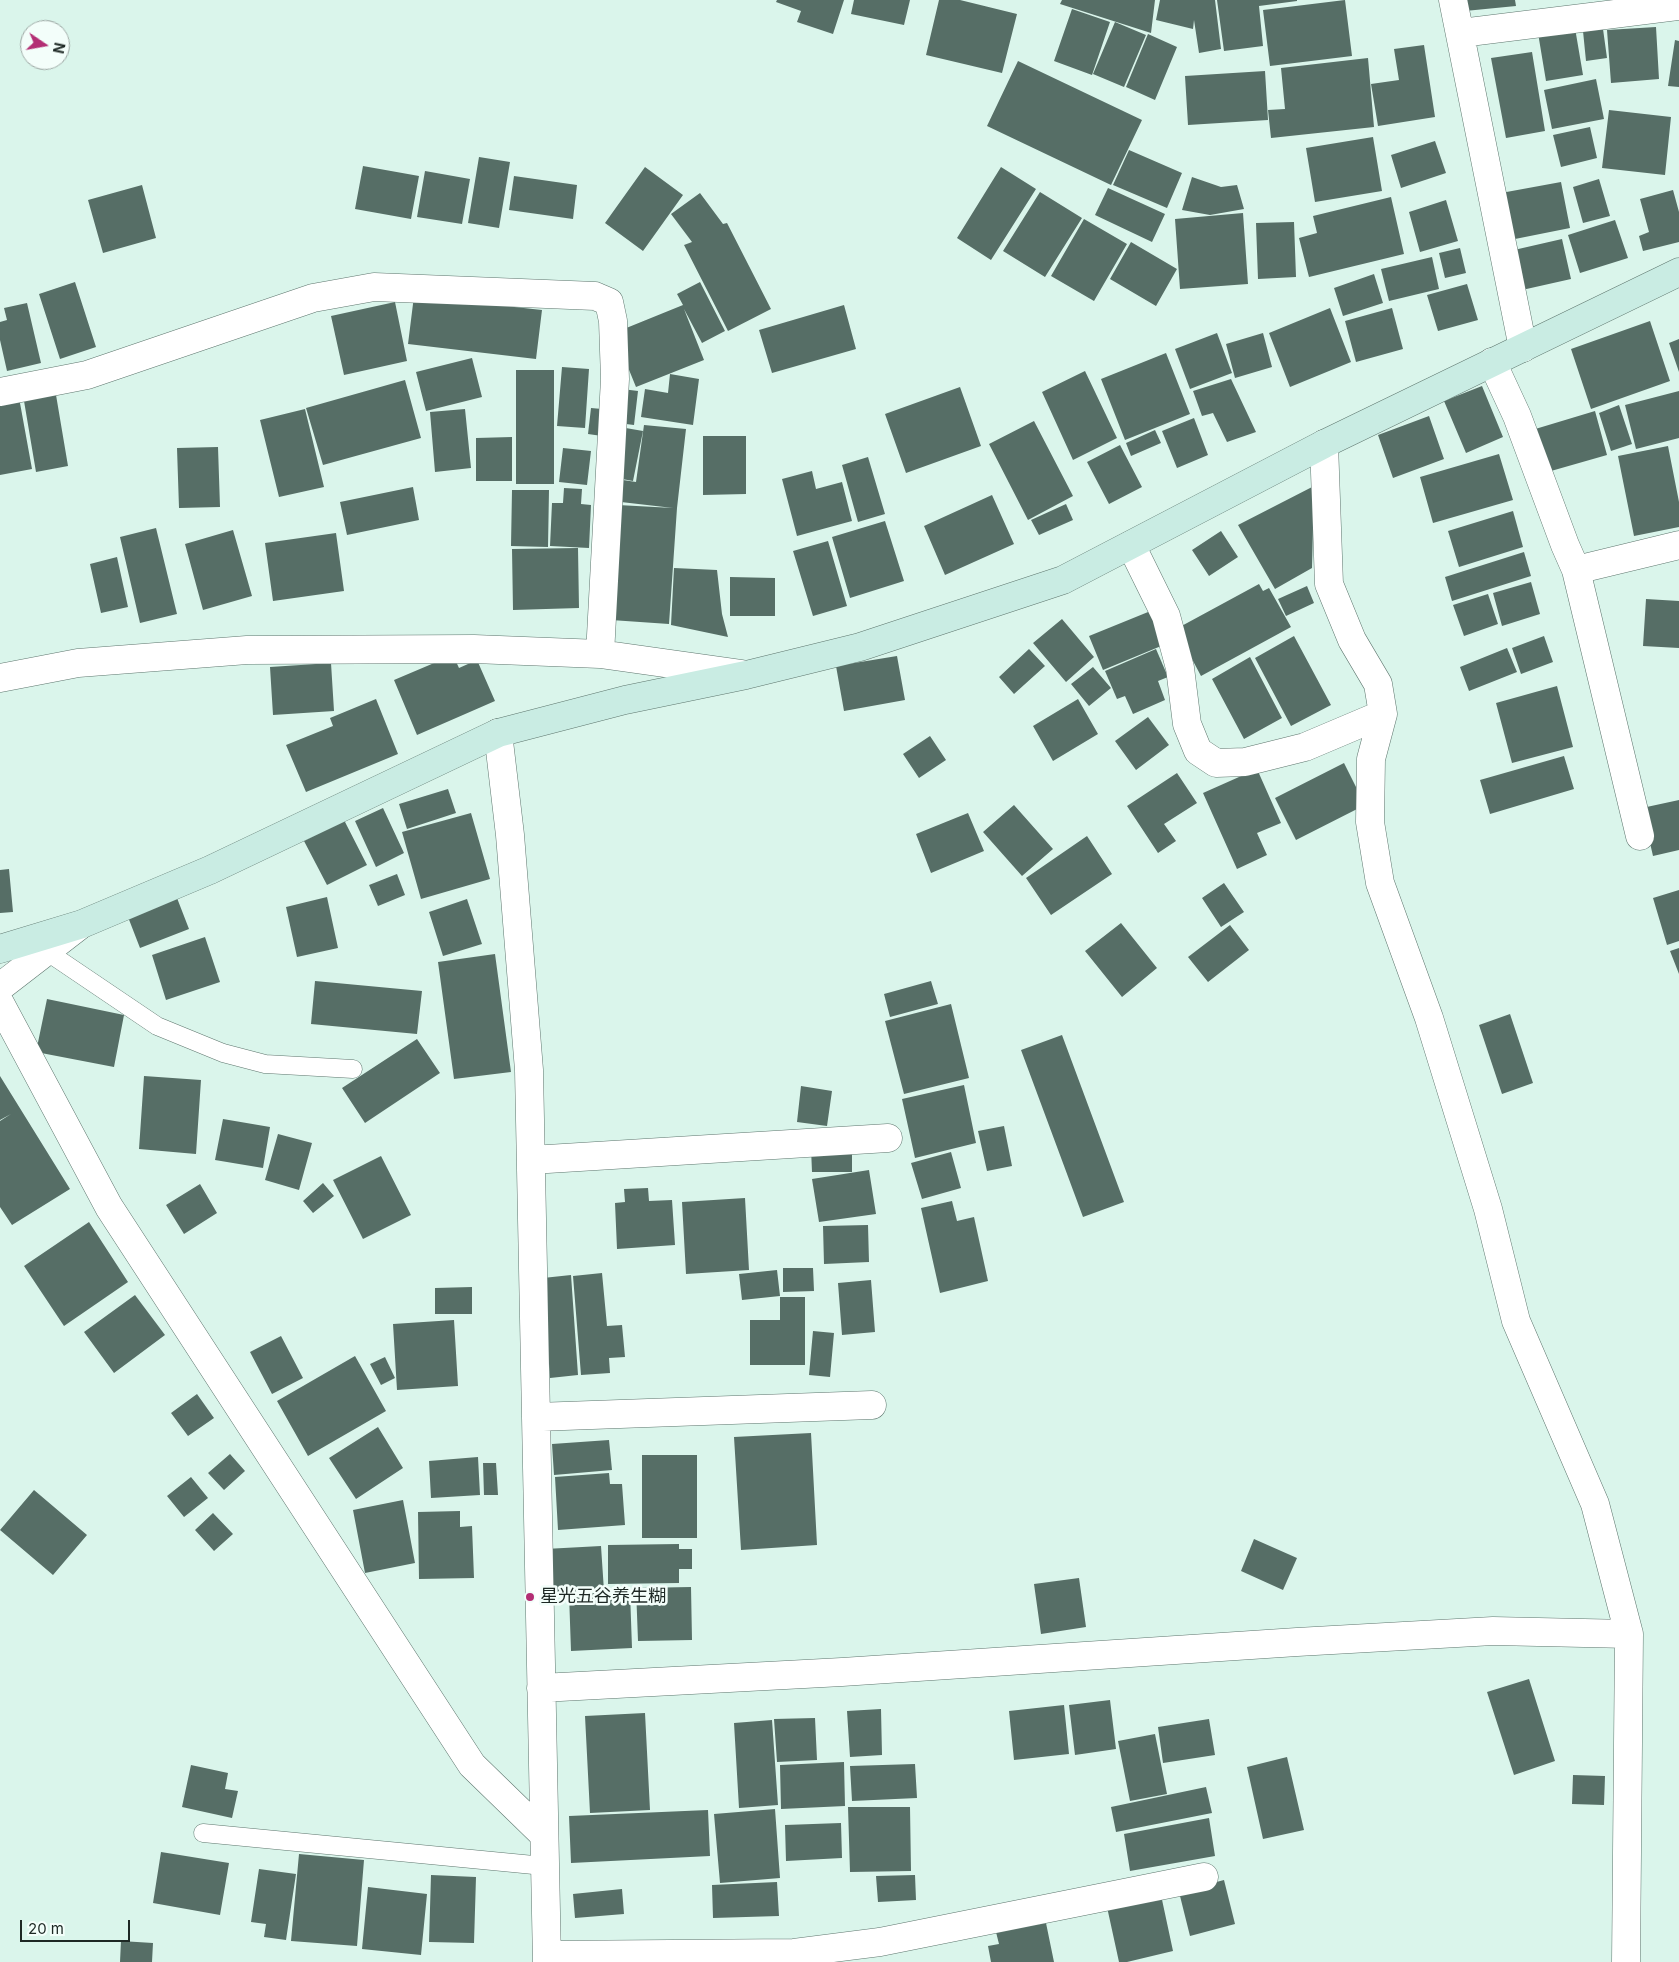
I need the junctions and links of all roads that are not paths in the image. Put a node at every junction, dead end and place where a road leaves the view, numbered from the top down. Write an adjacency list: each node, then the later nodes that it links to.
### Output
1 (1453, 0): 3 (street)
2 (1679, 6): 3 (street)
3 (1460, 33): 5 (street)
4 (1679, 272): 5 (street)
5 (1523, 348): 6 (street)
6 (1492, 362): 8 (street); 11 (street)
7 (0, 392): 12 (street)
8 (1324, 444): 9 (street); 15 (street)
9 (1131, 545): 13 (street); 15 (street)
10 (1679, 545): 11 (street)
11 (1576, 570): 17 (street)
12 (600, 654): 13 (street); 14 (street)
13 (746, 675): 16 (street)
14 (0, 678)
15 (1383, 714): 28 (street)
16 (498, 734): 18 (street); 25 (street)
17 (1640, 836)
18 (82, 924): 19 (street); 20 (street)
19 (0, 949)
20 (46, 951): 21 (street); 23 (lane)
21 (0, 987)
22 (0, 1003): 31 (street)
23 (353, 1069)
24 (888, 1138): 25 (street)
25 (531, 1160): 27 (street)
26 (872, 1405): 27 (street)
27 (536, 1417): 29 (street)
28 (1628, 1634): 29 (street); 35 (street)
29 (541, 1688): 31 (street)
30 (203, 1833): 32 (lane)
31 (544, 1834): 32 (street)
32 (544, 1866): 34 (street)
33 (1204, 1877): 34 (street)
34 (547, 1958)
35 (1626, 1962)

